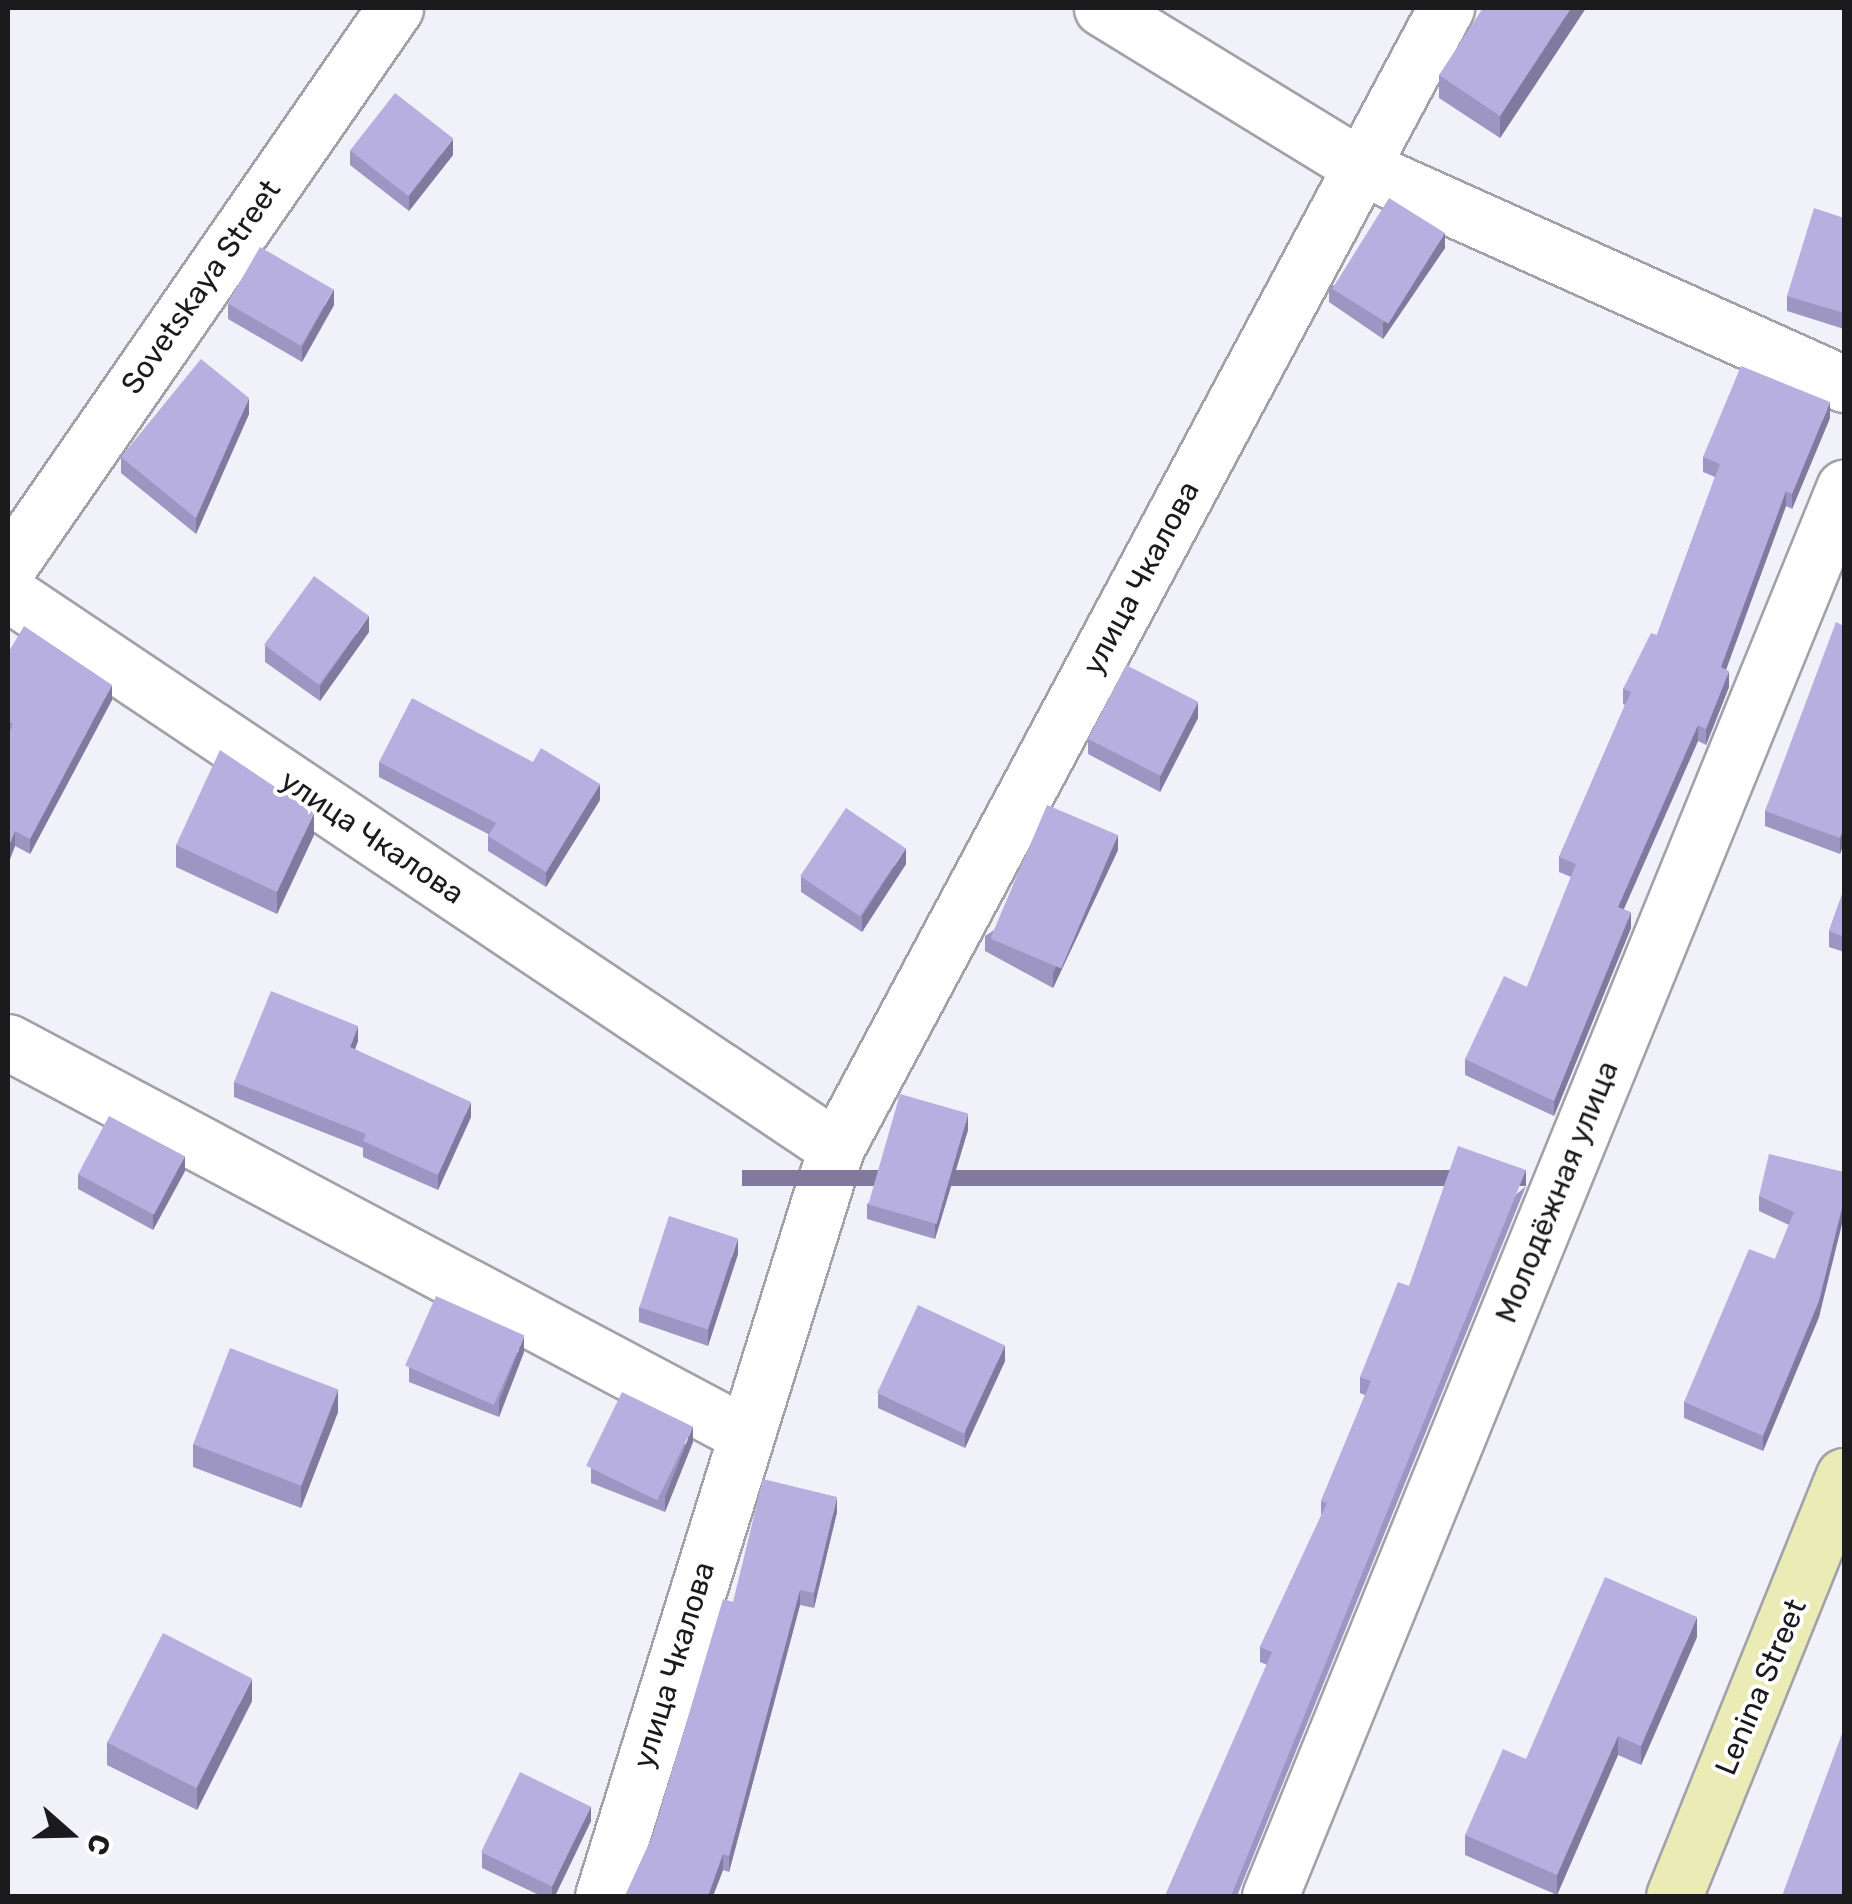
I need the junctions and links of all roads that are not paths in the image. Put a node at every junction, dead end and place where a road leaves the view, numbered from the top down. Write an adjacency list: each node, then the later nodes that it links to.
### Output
1 (395, 8): 7 (street, Sovetskaya Street)
2 (1102, 8): 4 (street)
3 (1446, 8): 4 (street, улица Чкалова)
4 (1360, 167): 5 (street); 10 (street, улица Чкалова)
5 (1844, 384)
6 (1844, 488): 14 (street, Молодёжная улица)
7 (8, 566)
8 (8, 593): 10 (street, улица Чкалова)
9 (8, 1042): 11 (street)
10 (836, 1148): 11 (street, улица Чкалова)
11 (745, 1434): 13 (street, улица Чкалова)
12 (1844, 1476): 15 (main road, Lenina Street)
13 (603, 1896)
14 (1270, 1896)
15 (1674, 1896)

